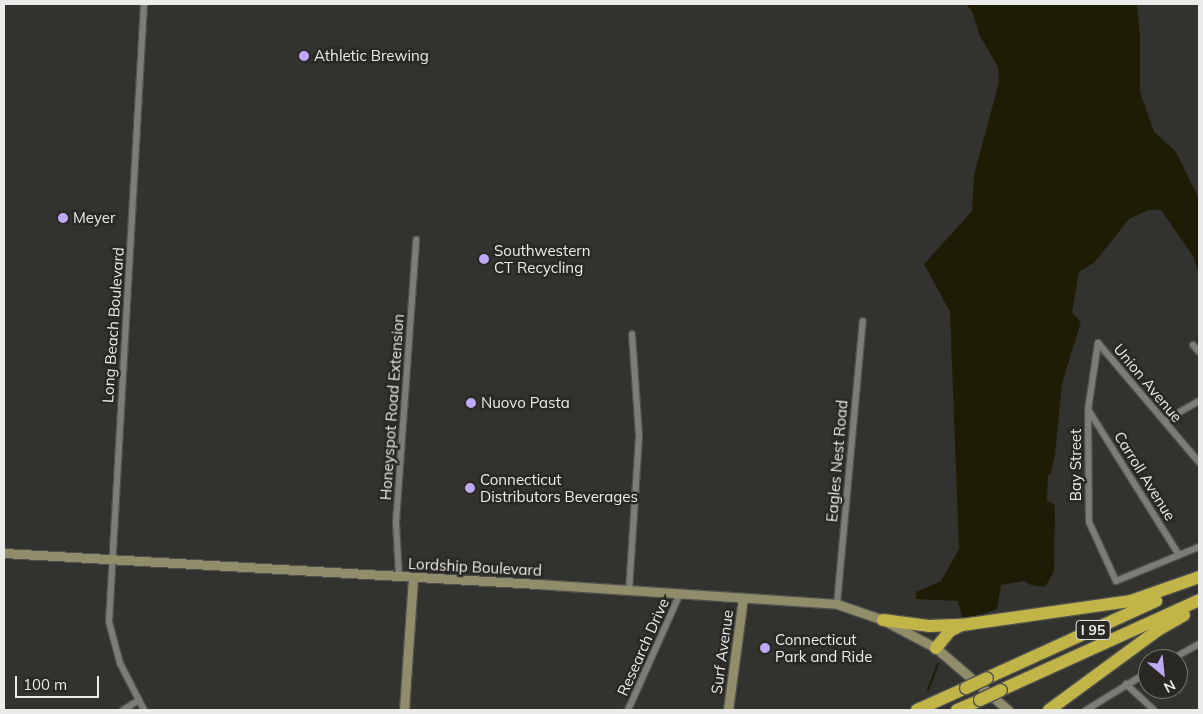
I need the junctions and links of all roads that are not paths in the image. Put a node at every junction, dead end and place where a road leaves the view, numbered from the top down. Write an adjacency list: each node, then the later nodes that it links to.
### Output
1 (144, 4): 15 (street, Long Beach Boulevard)
2 (416, 240): 16 (street, Honeyspot Road Extension)
3 (863, 321): 24 (street, Eagles Nest Road)
4 (632, 334): 20 (street)
5 (1098, 343): 9 (street, Bay Street); 10 (street, Union Avenue)
6 (1193, 345): 7 (street)
7 (1199, 352)
8 (1199, 401): 10 (street)
9 (1088, 410): 14 (street, Carroll Avenue); 14 (street, Bay Street)
10 (1164, 421): 11 (street, Union Avenue)
11 (1199, 462)
12 (1199, 547): 14 (street)
13 (4, 553): 15 (main road, Lordship Boulevard)
14 (1179, 555)
15 (113, 558): 16 (main road, Lordship Boulevard); 33 (street, Long Beach Boulevard)
16 (399, 576): 17 (main road, Lordship Boulevard)
17 (413, 577): 20 (main road, Lordship Boulevard); 36 (main road)
18 (1199, 577): 27 (highway)
19 (1199, 582): 39 (highway, I 95, bridge)
20 (629, 591): 21 (main road, Lordship Boulevard)
21 (680, 594): 22 (main road, Lordship Boulevard); 37 (street, Research Drive)
22 (743, 598): 24 (main road, Lordship Boulevard); 38 (main road, Surf Avenue)
23 (1199, 600): 40 (highway, I 95, bridge)
24 (837, 604): 26 (main road, Lordship Boulevard)
25 (1199, 608): 42 (highway)
26 (883, 620): 27 (highway); 29 (main road, Lordship Boulevard)
27 (962, 625): 29 (highway)
28 (1199, 644): 30 (street)
29 (936, 648): 41 (main road, Lordship Boulevard)
30 (1188, 650)
31 (1138, 677): 32 (street)
32 (1126, 684): 43 (street); 44 (street)
33 (138, 700): 34 (street); 35 (street, Long Beach Boulevard)
34 (124, 710)
35 (144, 710)
36 (404, 710)
37 (628, 710)
38 (728, 710)
39 (917, 710)
40 (957, 710)
41 (1008, 710)
42 (1049, 710)
43 (1086, 710)
44 (1154, 710)

